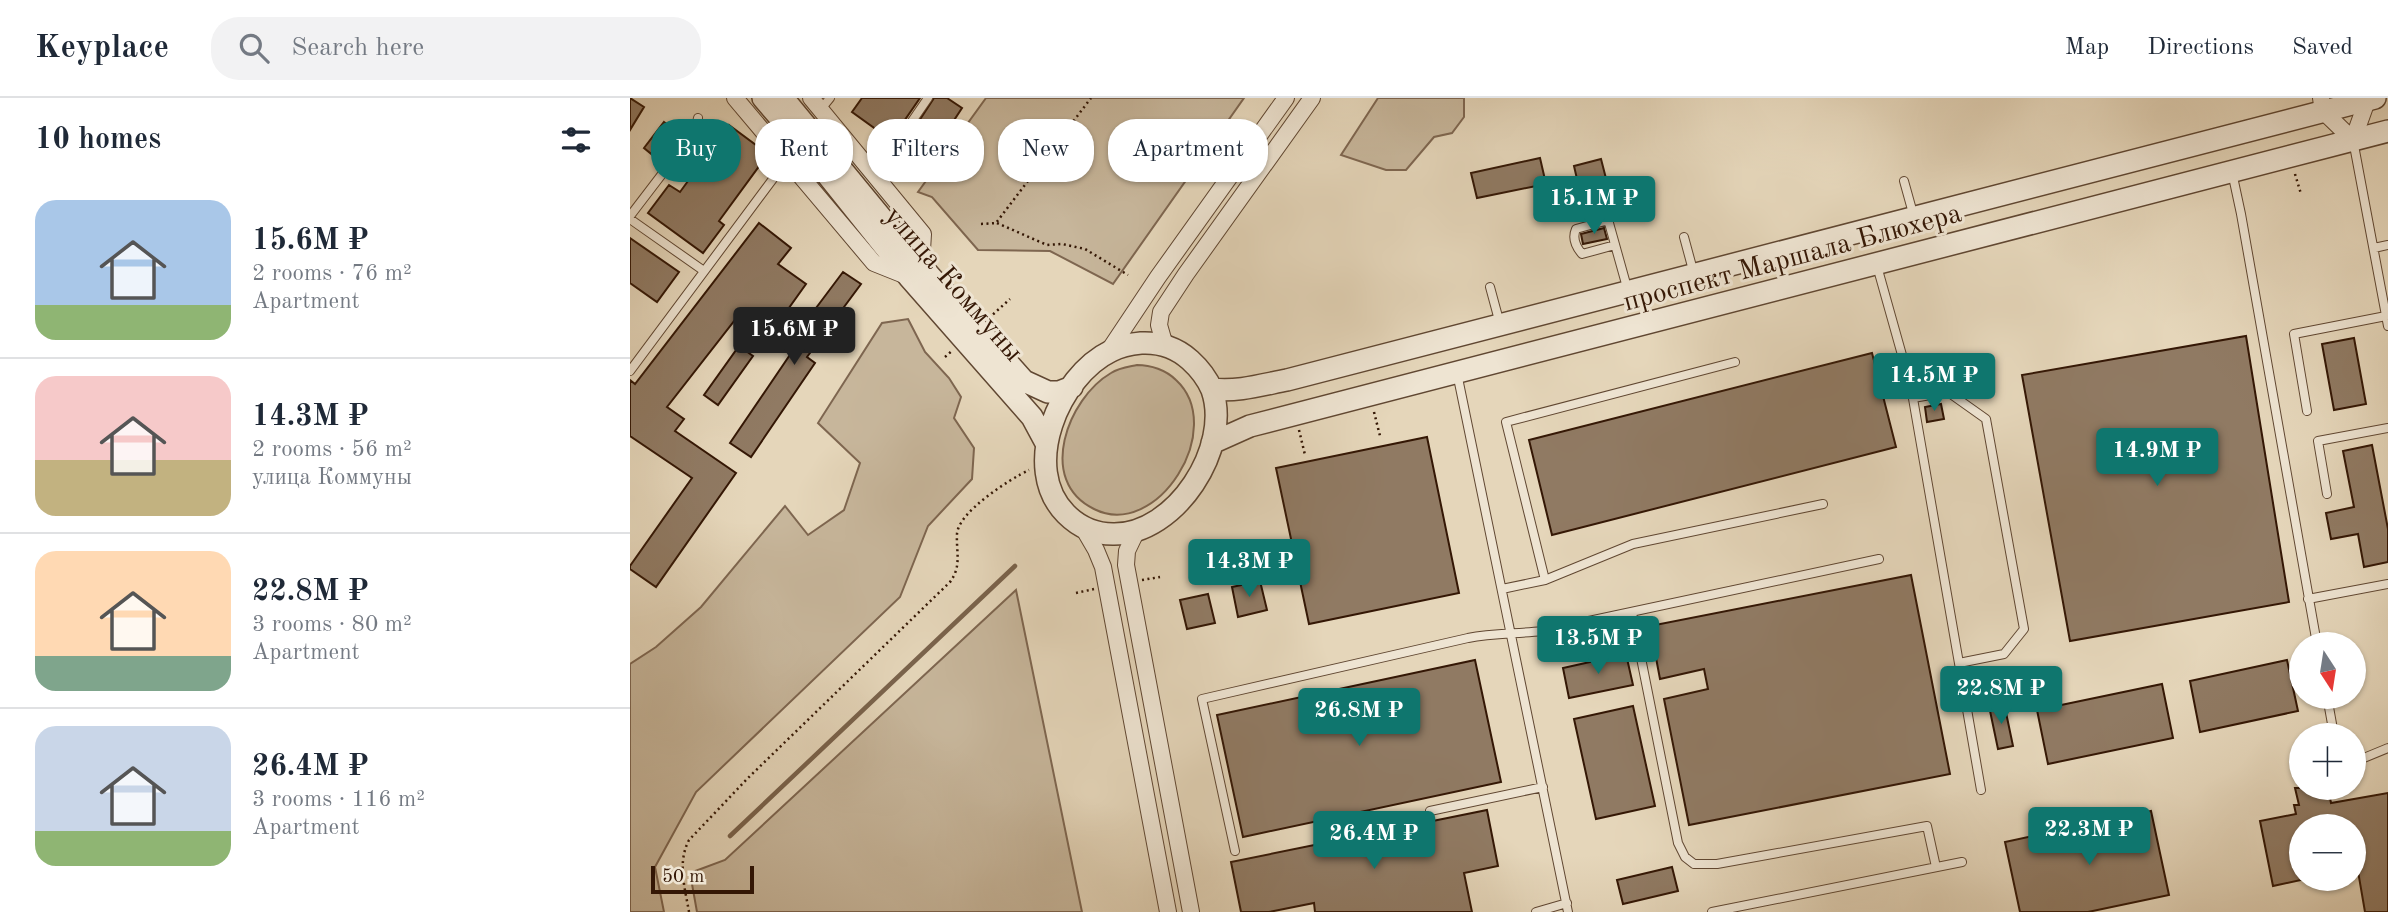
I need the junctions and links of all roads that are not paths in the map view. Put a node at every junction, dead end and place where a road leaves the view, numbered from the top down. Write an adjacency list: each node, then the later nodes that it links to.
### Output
1 (736, 98): 12 (street)
2 (763, 98): 29 (street, улица Коммуны)
3 (783, 98): 29 (street, улица Коммуны)
4 (928, 98): 11 (lane)
5 (1286, 98): 37 (street)
6 (1312, 98): 36 (street)
7 (2371, 99): 9 (street, проспект Маршала Блюхера); 14 (street)
8 (821, 102): 15 (street)
9 (2322, 105): 14 (street); 21 (street, проспект Маршала Блюхера)
10 (698, 118): 22 (lane)
11 (914, 119)
12 (755, 121)
13 (2388, 131): 14 (street, проспект Маршала Блюхера)
14 (2353, 140): 16 (street, проспект Маршала Блюхера); 26 (lane)
15 (867, 164)
16 (2232, 172): 27 (street, проспект Маршала Блюхера); 56 (lane)
17 (1904, 181): 21 (lane)
18 (771, 182): 28 (lane)
19 (806, 182): 29 (street)
20 (881, 182): 29 (street)
21 (1914, 217): 30 (street, проспект Маршала Блюхера)
22 (630, 218): 28 (lane)
23 (1684, 237): 30 (lane)
24 (1615, 245): 24 (lane); 32 (lane)
25 (2388, 245): 26 (lane)
26 (2374, 248): 33 (lane)
27 (1876, 264): 40 (street, проспект Маршала Блюхера); 43 (lane)
28 (704, 271): 39 (lane)
29 (915, 272): 41 (street, улица Коммуны); 47 (street, улица Коммуны)
30 (1694, 274): 32 (street, проспект Маршала Блюхера)
31 (1490, 287): 34 (lane)
32 (1628, 291): 34 (street, проспект Маршала Блюхера)
33 (2386, 316): 35 (lane); 44 (lane)
34 (1501, 325): 42 (street, проспект Маршала Блюхера)
35 (2388, 326)
36 (1165, 346): 37 (street); 42 (street)
37 (1108, 352): 41 (street)
38 (1735, 362): 53 (lane)
39 (630, 372)
40 (1457, 372): 46 (street, проспект Маршала Блюхера); 55 (lane)
41 (1072, 387): 47 (street)
42 (1212, 389): 46 (street)
43 (1913, 398): 60 (lane); 60 (lane)
44 (2307, 411)
45 (2388, 428): 48 (lane)
46 (1212, 443): 51 (street)
47 (1046, 453): 50 (street)
48 (2327, 494)
49 (1823, 504): 53 (lane)
50 (1082, 526): 51 (street); 69 (street)
51 (1137, 530): 73 (street)
52 (1879, 559): 57 (lane)
53 (1545, 580): 55 (lane)
54 (2388, 584): 56 (lane)
55 (1502, 589): 59 (lane)
56 (2308, 599): 58 (lane)
57 (1633, 613): 59 (lane); 68 (lane)
58 (2315, 632)
59 (1511, 635): 63 (lane); 66 (lane)
60 (1959, 663): 64 (lane)
61 (2388, 748): 62 (lane)
62 (2366, 757)
63 (1543, 787): 65 (lane); 70 (lane)
64 (1981, 790)
65 (1430, 811)
66 (1235, 851)
67 (1962, 862): 68 (lane)
68 (1937, 867): 75 (lane)
69 (1164, 890): 71 (street); 72 (street)
70 (1567, 908): 74 (lane)
71 (1157, 912)
72 (1168, 912)
73 (1191, 912)
74 (1536, 912)
75 (1712, 912)

